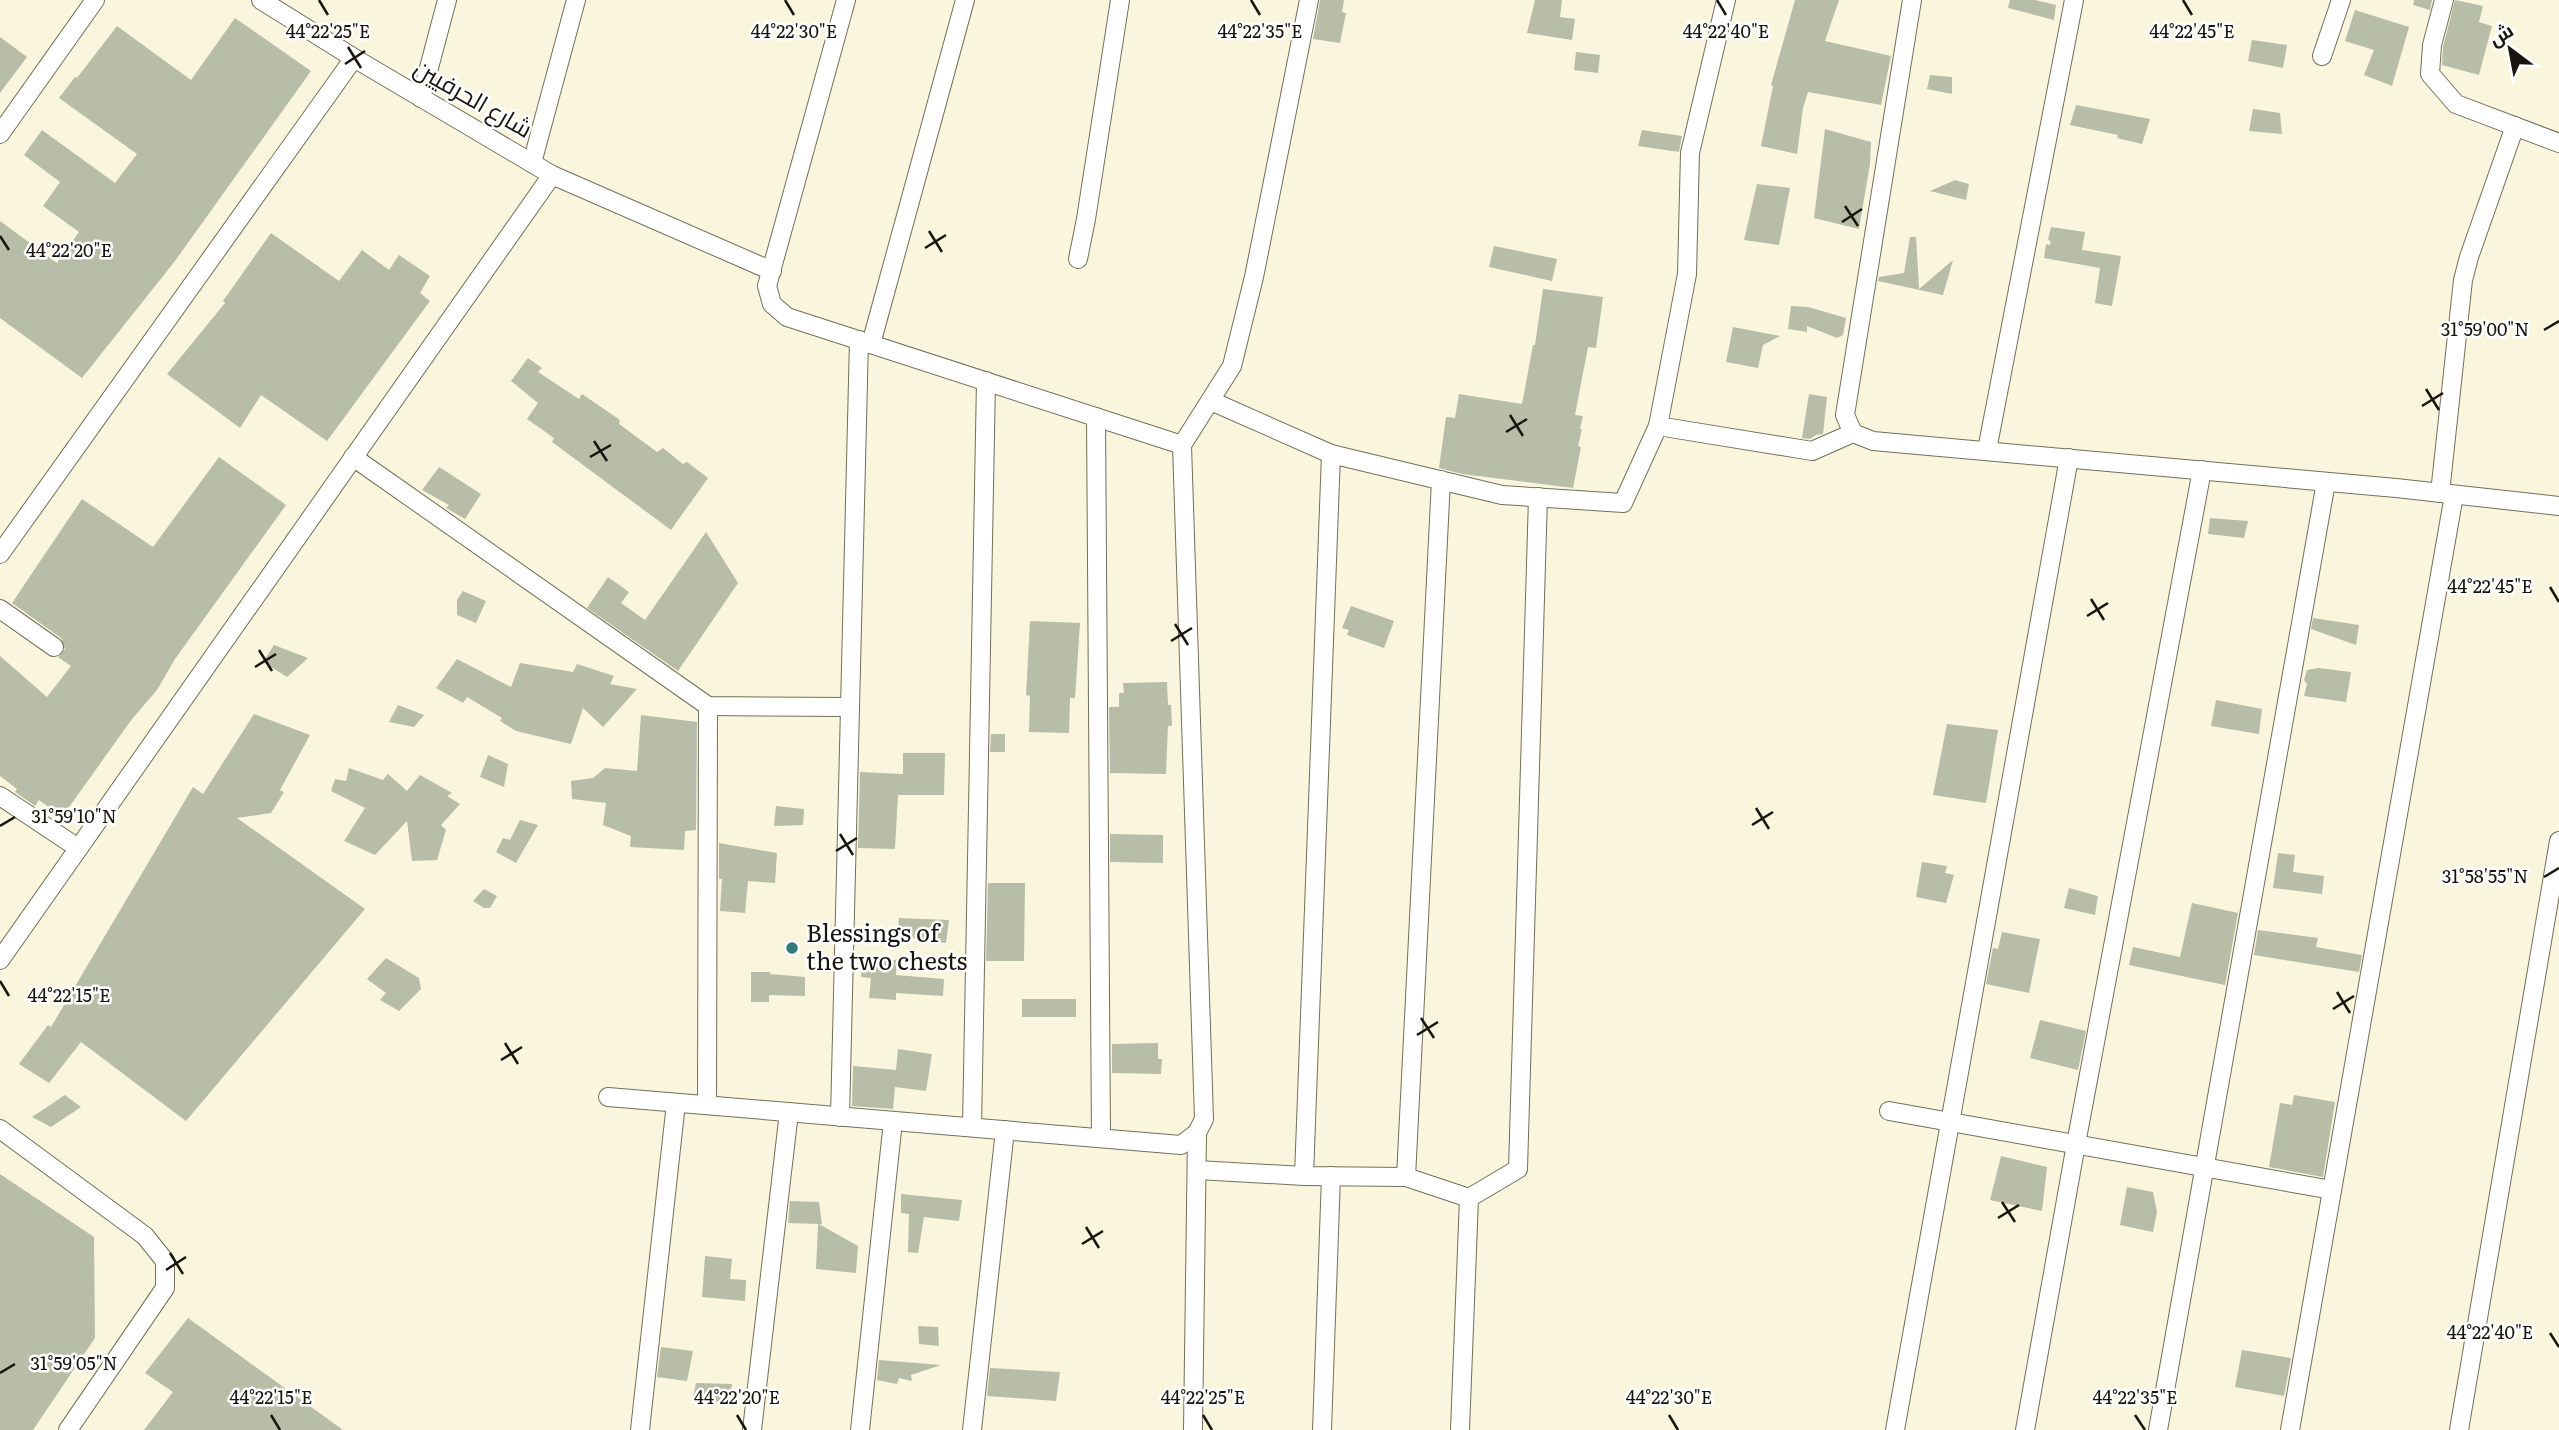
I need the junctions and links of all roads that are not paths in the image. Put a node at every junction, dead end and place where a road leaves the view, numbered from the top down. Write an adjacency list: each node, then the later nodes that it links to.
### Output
1 (95, 0): 18 (street)
2 (261, 0): 15 (street, شارع الحرفيين)
3 (447, 0): 16 (street)
4 (576, 0): 20 (street)
5 (846, 0): 23 (street)
6 (965, 0): 24 (street)
7 (1120, 0): 22 (street)
8 (1309, 0): 26 (street)
9 (1726, 0): 28 (street)
10 (1912, 0): 29 (street)
11 (2074, 0): 31 (street)
12 (2341, 0): 14 (street)
13 (2444, 0): 17 (street)
14 (2322, 56)
15 (354, 58): 16 (street, شارع الحرفيين); 41 (street)
16 (421, 97): 20 (street, شارع الحرفيين)
17 (2515, 126): 19 (street); 38 (street)
18 (0, 134)
19 (2559, 143)
20 (532, 163): 21 (street, شارع الحرفيين)
21 (552, 175): 23 (street, شارع الحرفيين); 33 (street)
22 (1078, 258)
23 (772, 271): 24 (street)
24 (865, 342): 25 (street); 45 (street)
25 (986, 381): 27 (street); 58 (street)
26 (1211, 401): 30 (street); 32 (street)
27 (1096, 417): 30 (street); 62 (street)
28 (1658, 426): 29 (street); 39 (street)
29 (1853, 433): 31 (street)
30 (1182, 445): 61 (street)
31 (1987, 450): 34 (street)
32 (1331, 454): 36 (street); 66 (street)
33 (353, 457): 44 (street); 48 (street)
34 (2070, 458): 35 (street); 57 (street)
35 (2202, 470): 37 (street); 63 (street)
36 (1441, 480): 39 (street); 68 (street)
37 (2326, 482): 38 (street); 64 (street)
38 (2447, 494): 40 (street); 69 (street)
39 (1538, 497): 70 (street)
40 (2559, 506)
41 (0, 554)
42 (0, 609): 43 (street)
43 (54, 647)
44 (708, 706): 45 (street); 52 (street)
45 (850, 707): 55 (street)
46 (0, 796): 48 (street)
47 (2559, 841): 83 (street)
48 (79, 848): 49 (street)
49 (0, 960)
50 (608, 1097): 51 (street)
51 (676, 1103): 52 (street); 72 (street)
52 (707, 1105): 54 (street)
53 (1889, 1111): 57 (street)
54 (789, 1112): 55 (street); 73 (street)
55 (840, 1117): 56 (street)
56 (893, 1121): 58 (street); 74 (street)
57 (1951, 1122): 63 (street); 79 (street)
58 (972, 1128): 60 (street)
59 (0, 1129): 71 (street)
60 (1005, 1130): 62 (street); 75 (street)
61 (1197, 1133): 62 (street); 65 (street)
62 (1101, 1138)
63 (2076, 1144): 64 (street); 80 (street)
64 (2205, 1167): 69 (street); 81 (street)
65 (1197, 1170): 66 (street); 76 (street)
66 (1304, 1175): 67 (street)
67 (1331, 1176): 68 (street); 77 (street)
68 (1406, 1177): 70 (street)
69 (2332, 1189): 82 (street)
70 (1469, 1198): 78 (street)
71 (68, 1430)
72 (640, 1430)
73 (751, 1430)
74 (860, 1430)
75 (972, 1430)
76 (1193, 1430)
77 (1322, 1430)
78 (1460, 1430)
79 (1895, 1430)
80 (2025, 1430)
81 (2158, 1430)
82 (2290, 1430)
83 (2459, 1430)

